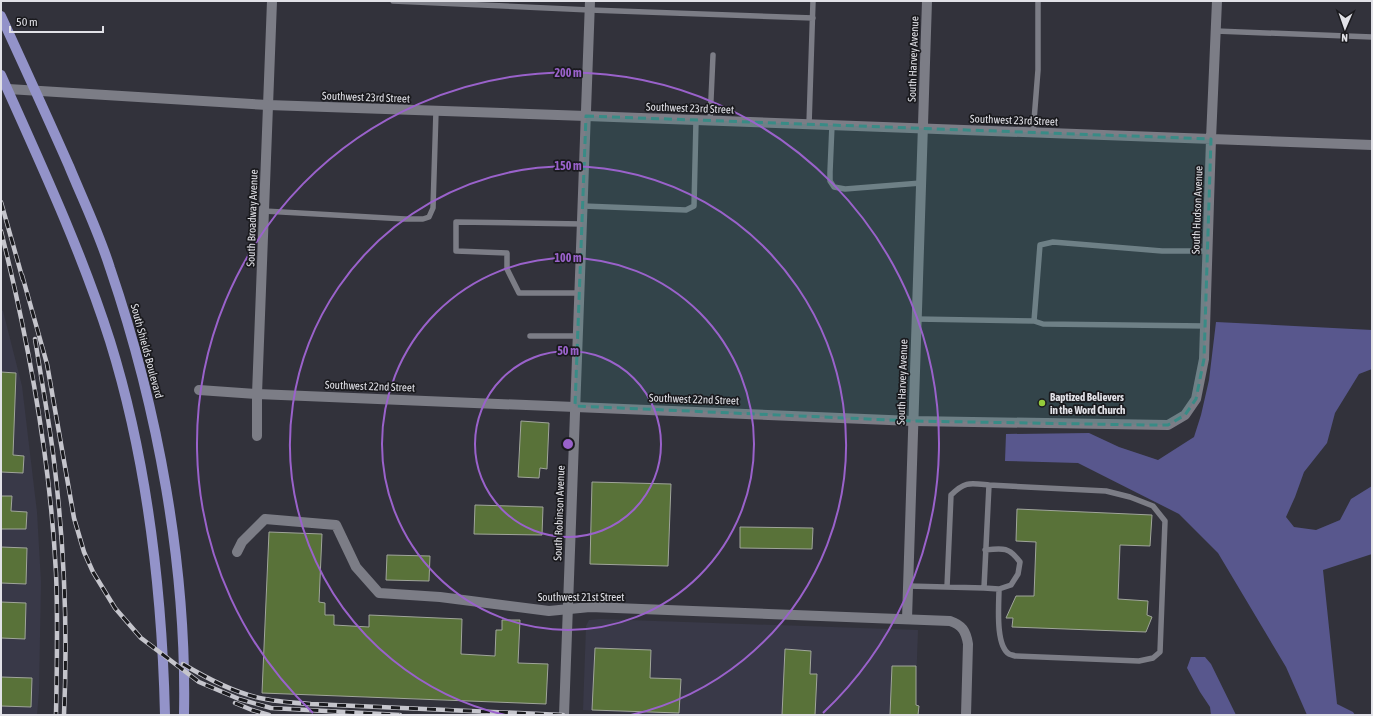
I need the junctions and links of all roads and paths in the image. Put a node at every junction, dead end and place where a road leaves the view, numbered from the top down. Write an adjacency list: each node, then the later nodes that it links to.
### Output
1 (272, 1): 16 (street, South Broadway Avenue)
2 (393, 1): 7 (lane)
3 (813, 1): 9 (lane)
4 (927, 1): 23 (street, South Harvey Avenue)
5 (1038, 1): 24 (lane)
6 (1217, 1): 10 (street, South Hudson Avenue)
7 (590, 6): 9 (lane); 18 (street, South Robinson Avenue)
8 (1, 16): 15 (main road, South Shields Boulevard)
9 (813, 18): 21 (lane)
10 (1216, 31): 11 (lane); 25 (street, South Hudson Avenue)
11 (1372, 37)
12 (713, 55): 20 (lane)
13 (1, 75): 14 (main road)
14 (8, 89): 15 (street, Southwest 23rd Street); 53 (main road)
15 (35, 91): 16 (street, Southwest 23rd Street); 54 (main road, South Shields Boulevard)
16 (268, 105): 17 (street, Southwest 23rd Street); 29 (street, South Broadway Avenue)
17 (436, 111): 18 (street, Southwest 23rd Street); 29 (lane)
18 (586, 116): 19 (street, Southwest 23rd Street); 28 (street, South Robinson Avenue)
19 (696, 120): 20 (street, Southwest 23rd Street); 28 (lane)
20 (710, 121): 21 (street, Southwest 23rd Street)
21 (809, 125): 22 (street, Southwest 23rd Street)
22 (832, 125): 23 (street, Southwest 23rd Street); 27 (lane)
23 (923, 129): 24 (street, Southwest 23rd Street); 27 (street, South Harvey Avenue)
24 (1033, 133): 25 (street, Southwest 23rd Street)
25 (1211, 139): 26 (street, Southwest 23rd Street); 31 (street, South Hudson Avenue)
26 (1372, 145)
27 (921, 183): 33 (street, South Harvey Avenue)
28 (583, 206): 30 (street, South Robinson Avenue)
29 (264, 212): 39 (street, South Broadway Avenue)
30 (582, 224): 32 (street, South Robinson Avenue); 32 (lane)
31 (1207, 251): 34 (lane); 35 (street, South Hudson Avenue)
32 (580, 293): 37 (street, South Robinson Avenue)
33 (916, 319): 34 (lane); 42 (street, South Harvey Avenue)
34 (1034, 321): 35 (lane)
35 (1205, 326): 41 (street, South Hudson Avenue)
36 (530, 336): 37 (lane)
37 (578, 336): 40 (street, South Robinson Avenue)
38 (199, 390): 39 (street, Southwest 22nd Street)
39 (257, 394): 40 (street, Southwest 22nd Street); 43 (street, South Broadway Avenue)
40 (575, 406): 42 (street, Southwest 22nd Street); 51 (street, South Robinson Avenue)
41 (1185, 415): 42 (street, Southwest 22nd Street)
42 (913, 421): 47 (street, South Harvey Avenue)
43 (257, 436)
44 (989, 485): 45 (lane); 48 (lane); 50 (lane)
45 (985, 550): 49 (lane); 50 (lane)
46 (237, 552): 51 (street, Southwest 21st Street)
47 (908, 586): 48 (lane); 52 (street, South Harvey Avenue)
48 (947, 587): 49 (lane)
49 (984, 588): 50 (lane)
50 (999, 589)
51 (568, 609): 52 (street, Southwest 21st Street); 55 (street, South Robinson Avenue)
52 (907, 619): 56 (street)
53 (165, 715)
54 (184, 715)
55 (564, 715)
56 (966, 715)

